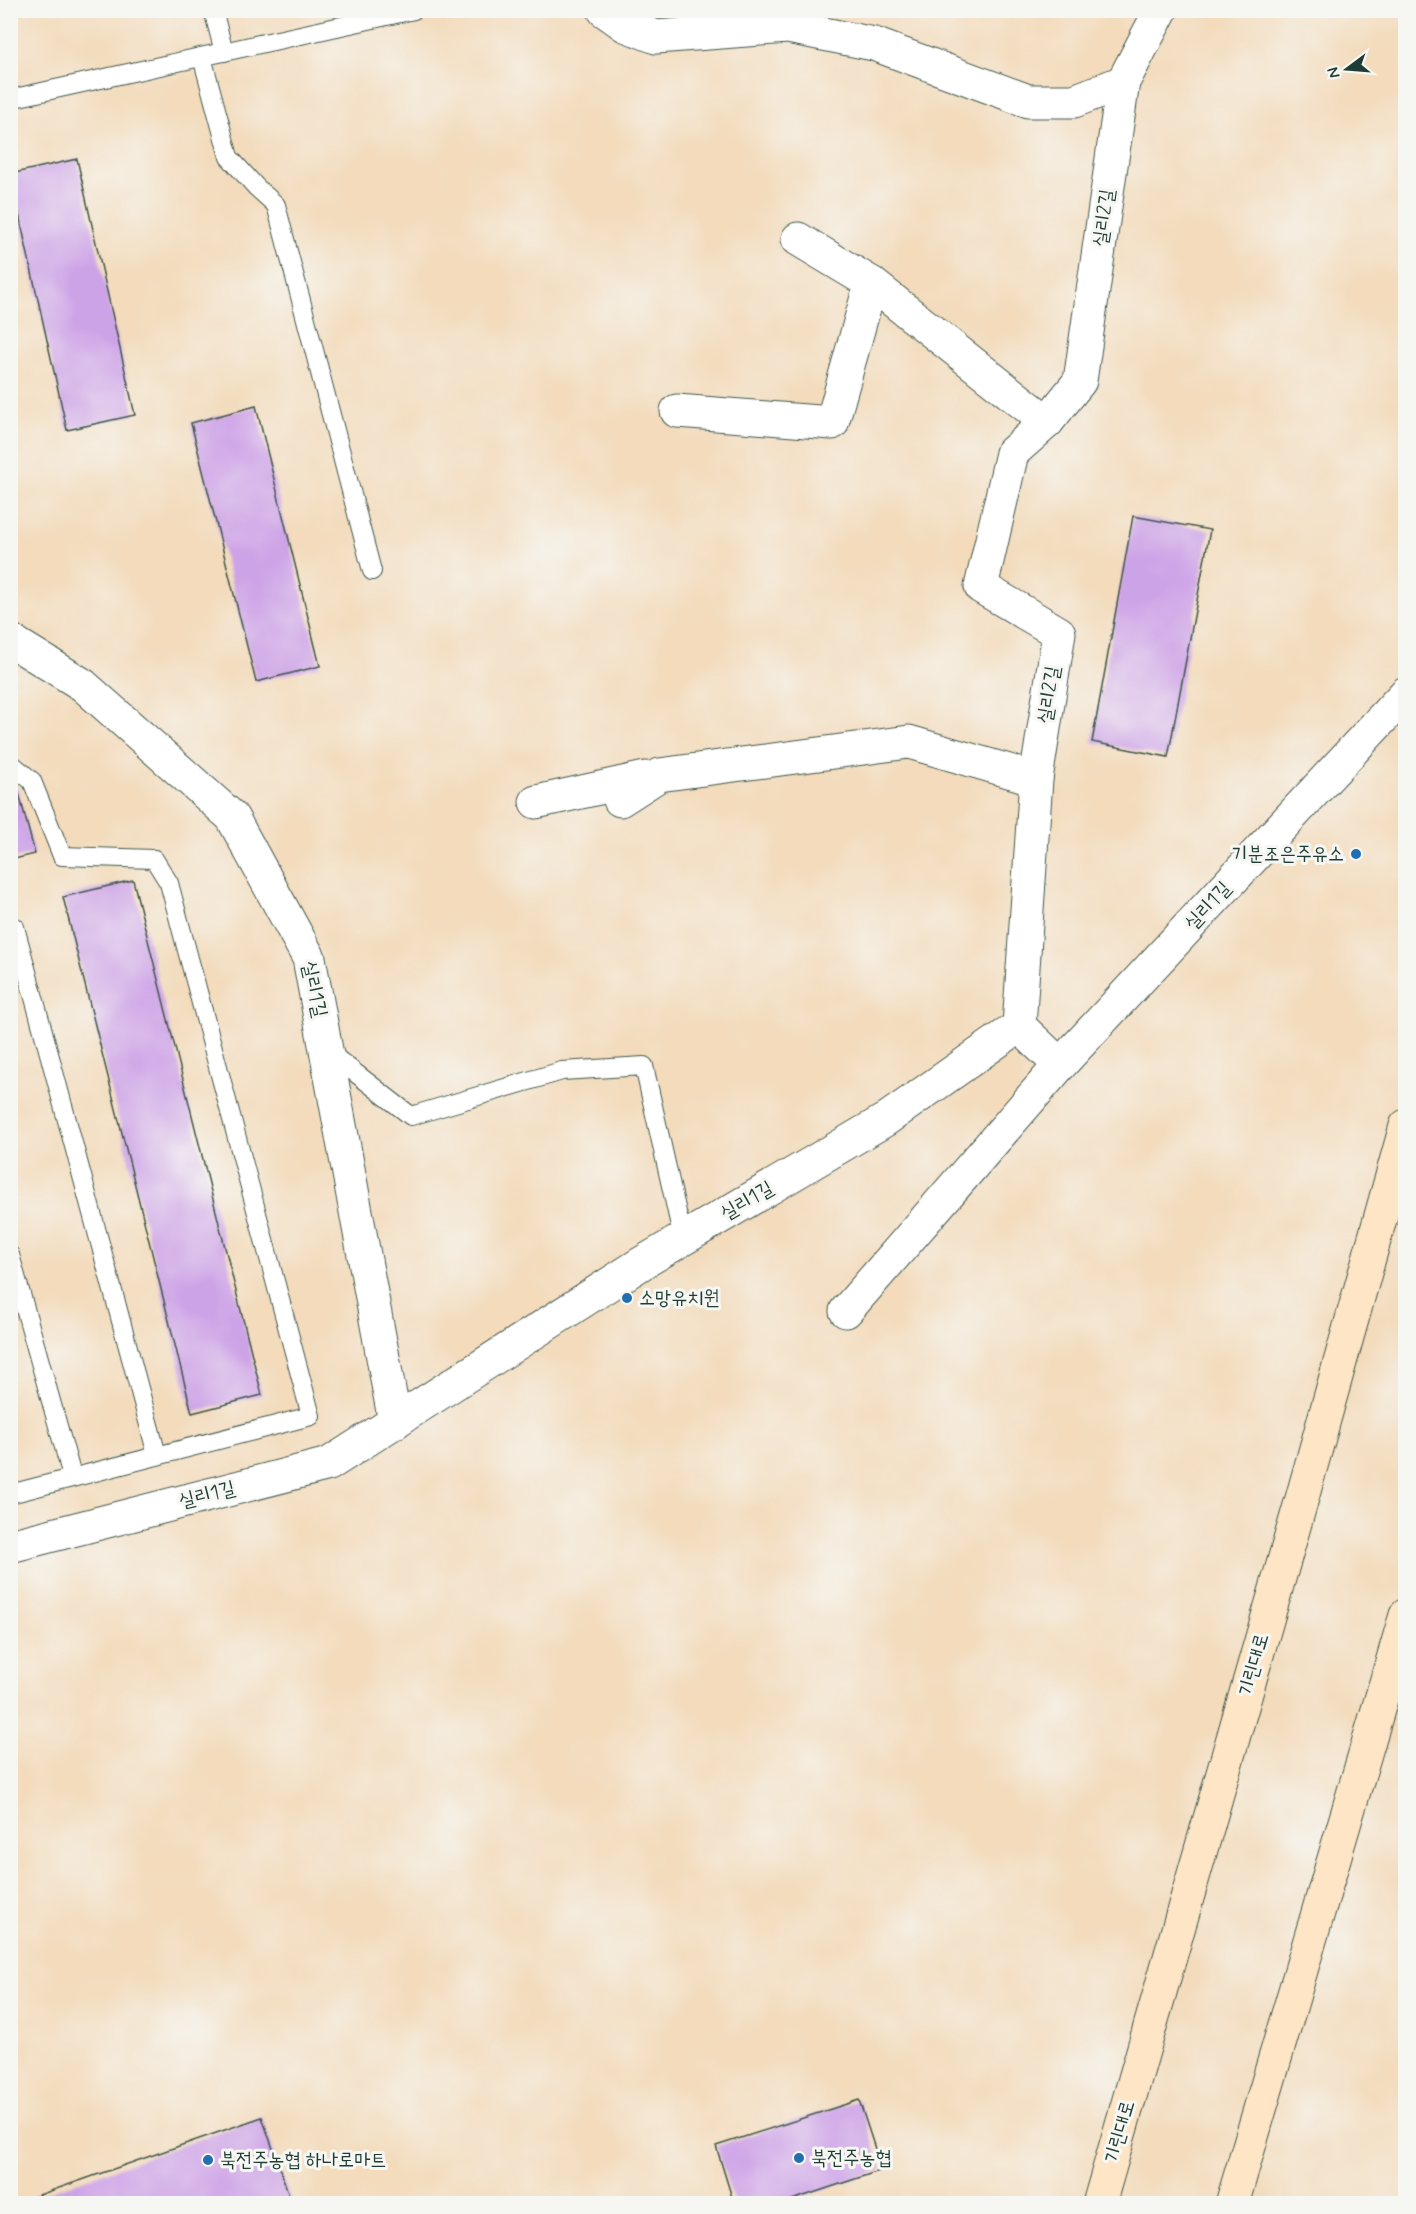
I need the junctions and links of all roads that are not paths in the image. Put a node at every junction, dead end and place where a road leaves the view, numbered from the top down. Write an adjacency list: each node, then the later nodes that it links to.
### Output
1 (213, 10): 5 (lane)
2 (414, 10): 5 (lane)
3 (604, 10): 7 (street)
4 (1161, 10): 7 (street, 실리2길)
5 (224, 52): 6 (lane)
6 (202, 57): 8 (lane); 13 (lane)
7 (1123, 82): 12 (street, 실리2길)
8 (10, 99)
9 (798, 239): 10 (street)
10 (871, 283): 11 (street); 12 (street)
11 (677, 411)
12 (1047, 422): 18 (street, 실리2길)
13 (372, 571)
14 (10, 640): 23 (street, 실리1길)
15 (1406, 693): 24 (street, 실리1길)
16 (10, 766): 30 (lane)
17 (659, 775): 18 (street); 19 (street); 20 (street)
18 (1036, 779): 22 (street, 실리2길)
19 (620, 800)
20 (536, 802)
21 (10, 928): 30 (lane)
22 (1019, 1026): 24 (street); 26 (street, 실리1길)
23 (327, 1051): 26 (lane); 29 (street, 실리1길)
24 (1060, 1065): 28 (street, 실리1길)
25 (1406, 1126): 35 (street, 기린대로)
26 (683, 1239): 29 (street, 실리1길)
27 (10, 1255): 31 (lane)
28 (846, 1311)
29 (395, 1422): 33 (street, 실리1길)
30 (157, 1455): 31 (lane)
31 (72, 1476): 32 (lane)
32 (10, 1494)
33 (10, 1546)
34 (1406, 1615): 36 (street)
35 (1096, 2202)
36 (1232, 2204)

